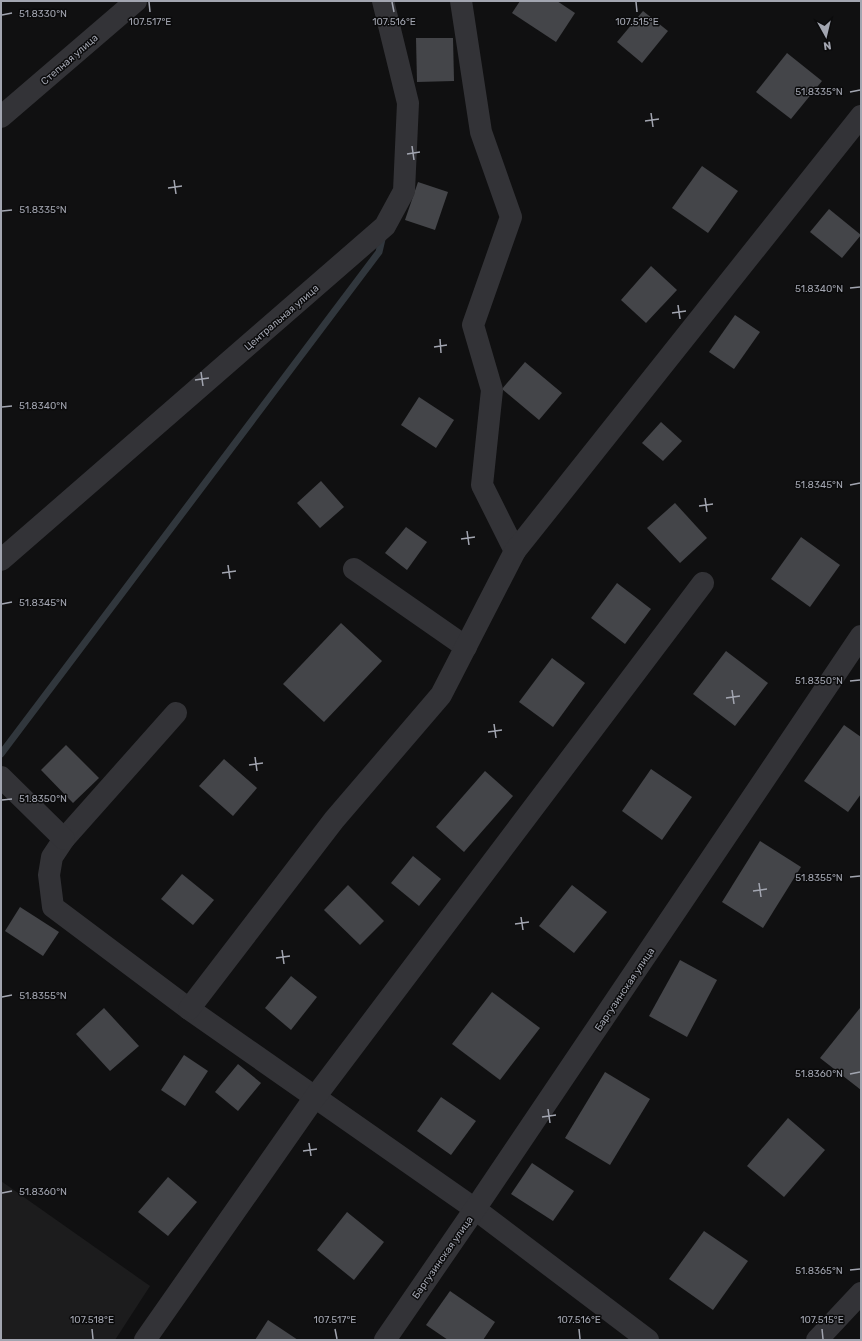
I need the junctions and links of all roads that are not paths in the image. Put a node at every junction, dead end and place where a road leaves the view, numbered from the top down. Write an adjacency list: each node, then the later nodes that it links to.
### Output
1 (136, 1): 5 (street, Степная улица)
2 (383, 1): 7 (street, Центральная улица)
3 (461, 1): 6 (street)
4 (861, 116): 6 (street)
5 (1, 117)
6 (515, 551): 11 (street)
7 (1, 560)
8 (354, 569): 11 (street)
9 (702, 583): 16 (street)
10 (861, 636): 17 (street, Баргузинская улица)
11 (466, 647): 15 (street)
12 (176, 713): 14 (street)
13 (1, 777): 14 (street)
14 (64, 839): 15 (street)
15 (189, 1009): 16 (street)
16 (316, 1097): 17 (street); 19 (street)
17 (475, 1209): 20 (street, Баргузинская улица); 21 (street)
18 (861, 1293): 22 (street)
19 (146, 1340)
20 (385, 1340)
21 (648, 1340)
22 (817, 1340)

